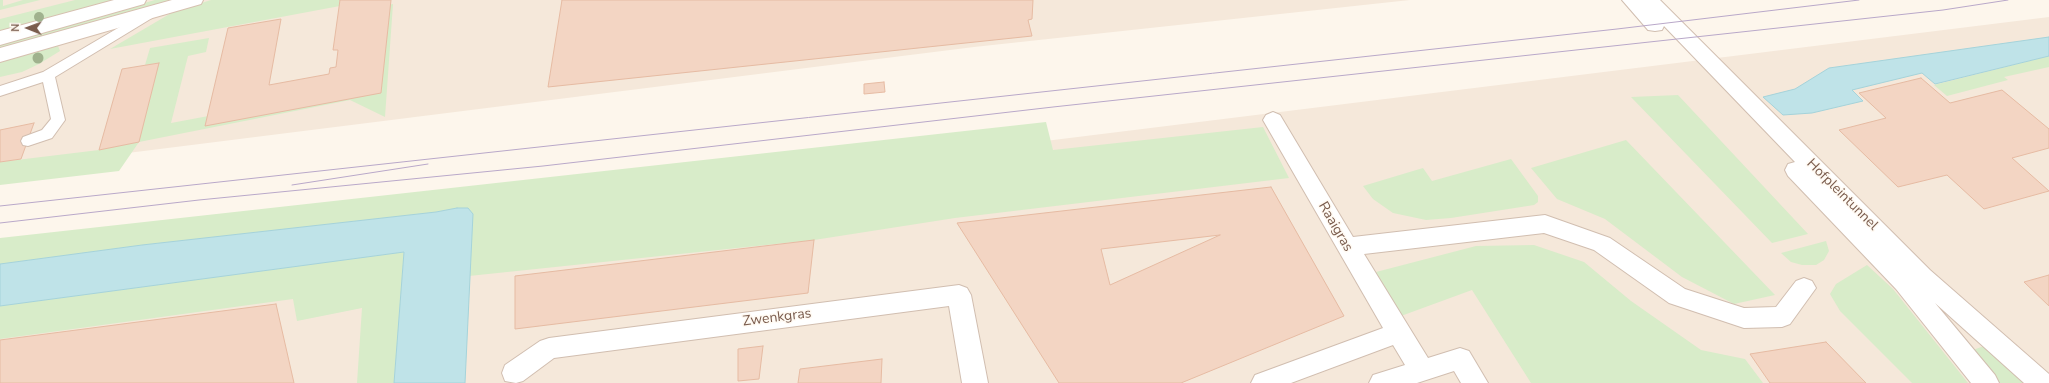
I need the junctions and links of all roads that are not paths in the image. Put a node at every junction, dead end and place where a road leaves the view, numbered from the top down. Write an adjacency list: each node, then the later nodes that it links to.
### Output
1 (194, 0): 4 (street)
2 (1631, 0): 20 (street, Hofpleintunnel)
3 (1649, 0): 21 (street, Hofpleintunnel)
4 (144, 6): 5 (street); 6 (street); 7 (lane)
5 (0, 38)
6 (0, 55)
7 (48, 75): 8 (lane); 10 (lane)
8 (0, 91)
9 (1274, 120): 11 (street, Raaigras)
10 (28, 141)
11 (1347, 247): 12 (street); 13 (street, Raaigras)
12 (1804, 288)
13 (1399, 333): 14 (street, Raaigras); 17 (street)
14 (1422, 371): 18 (street); 19 (street)
15 (514, 373): 16 (street, Zwenkgras)
16 (974, 383)
17 (1264, 383)
18 (1382, 383)
19 (1475, 383)
20 (1986, 383)
21 (2042, 383)

